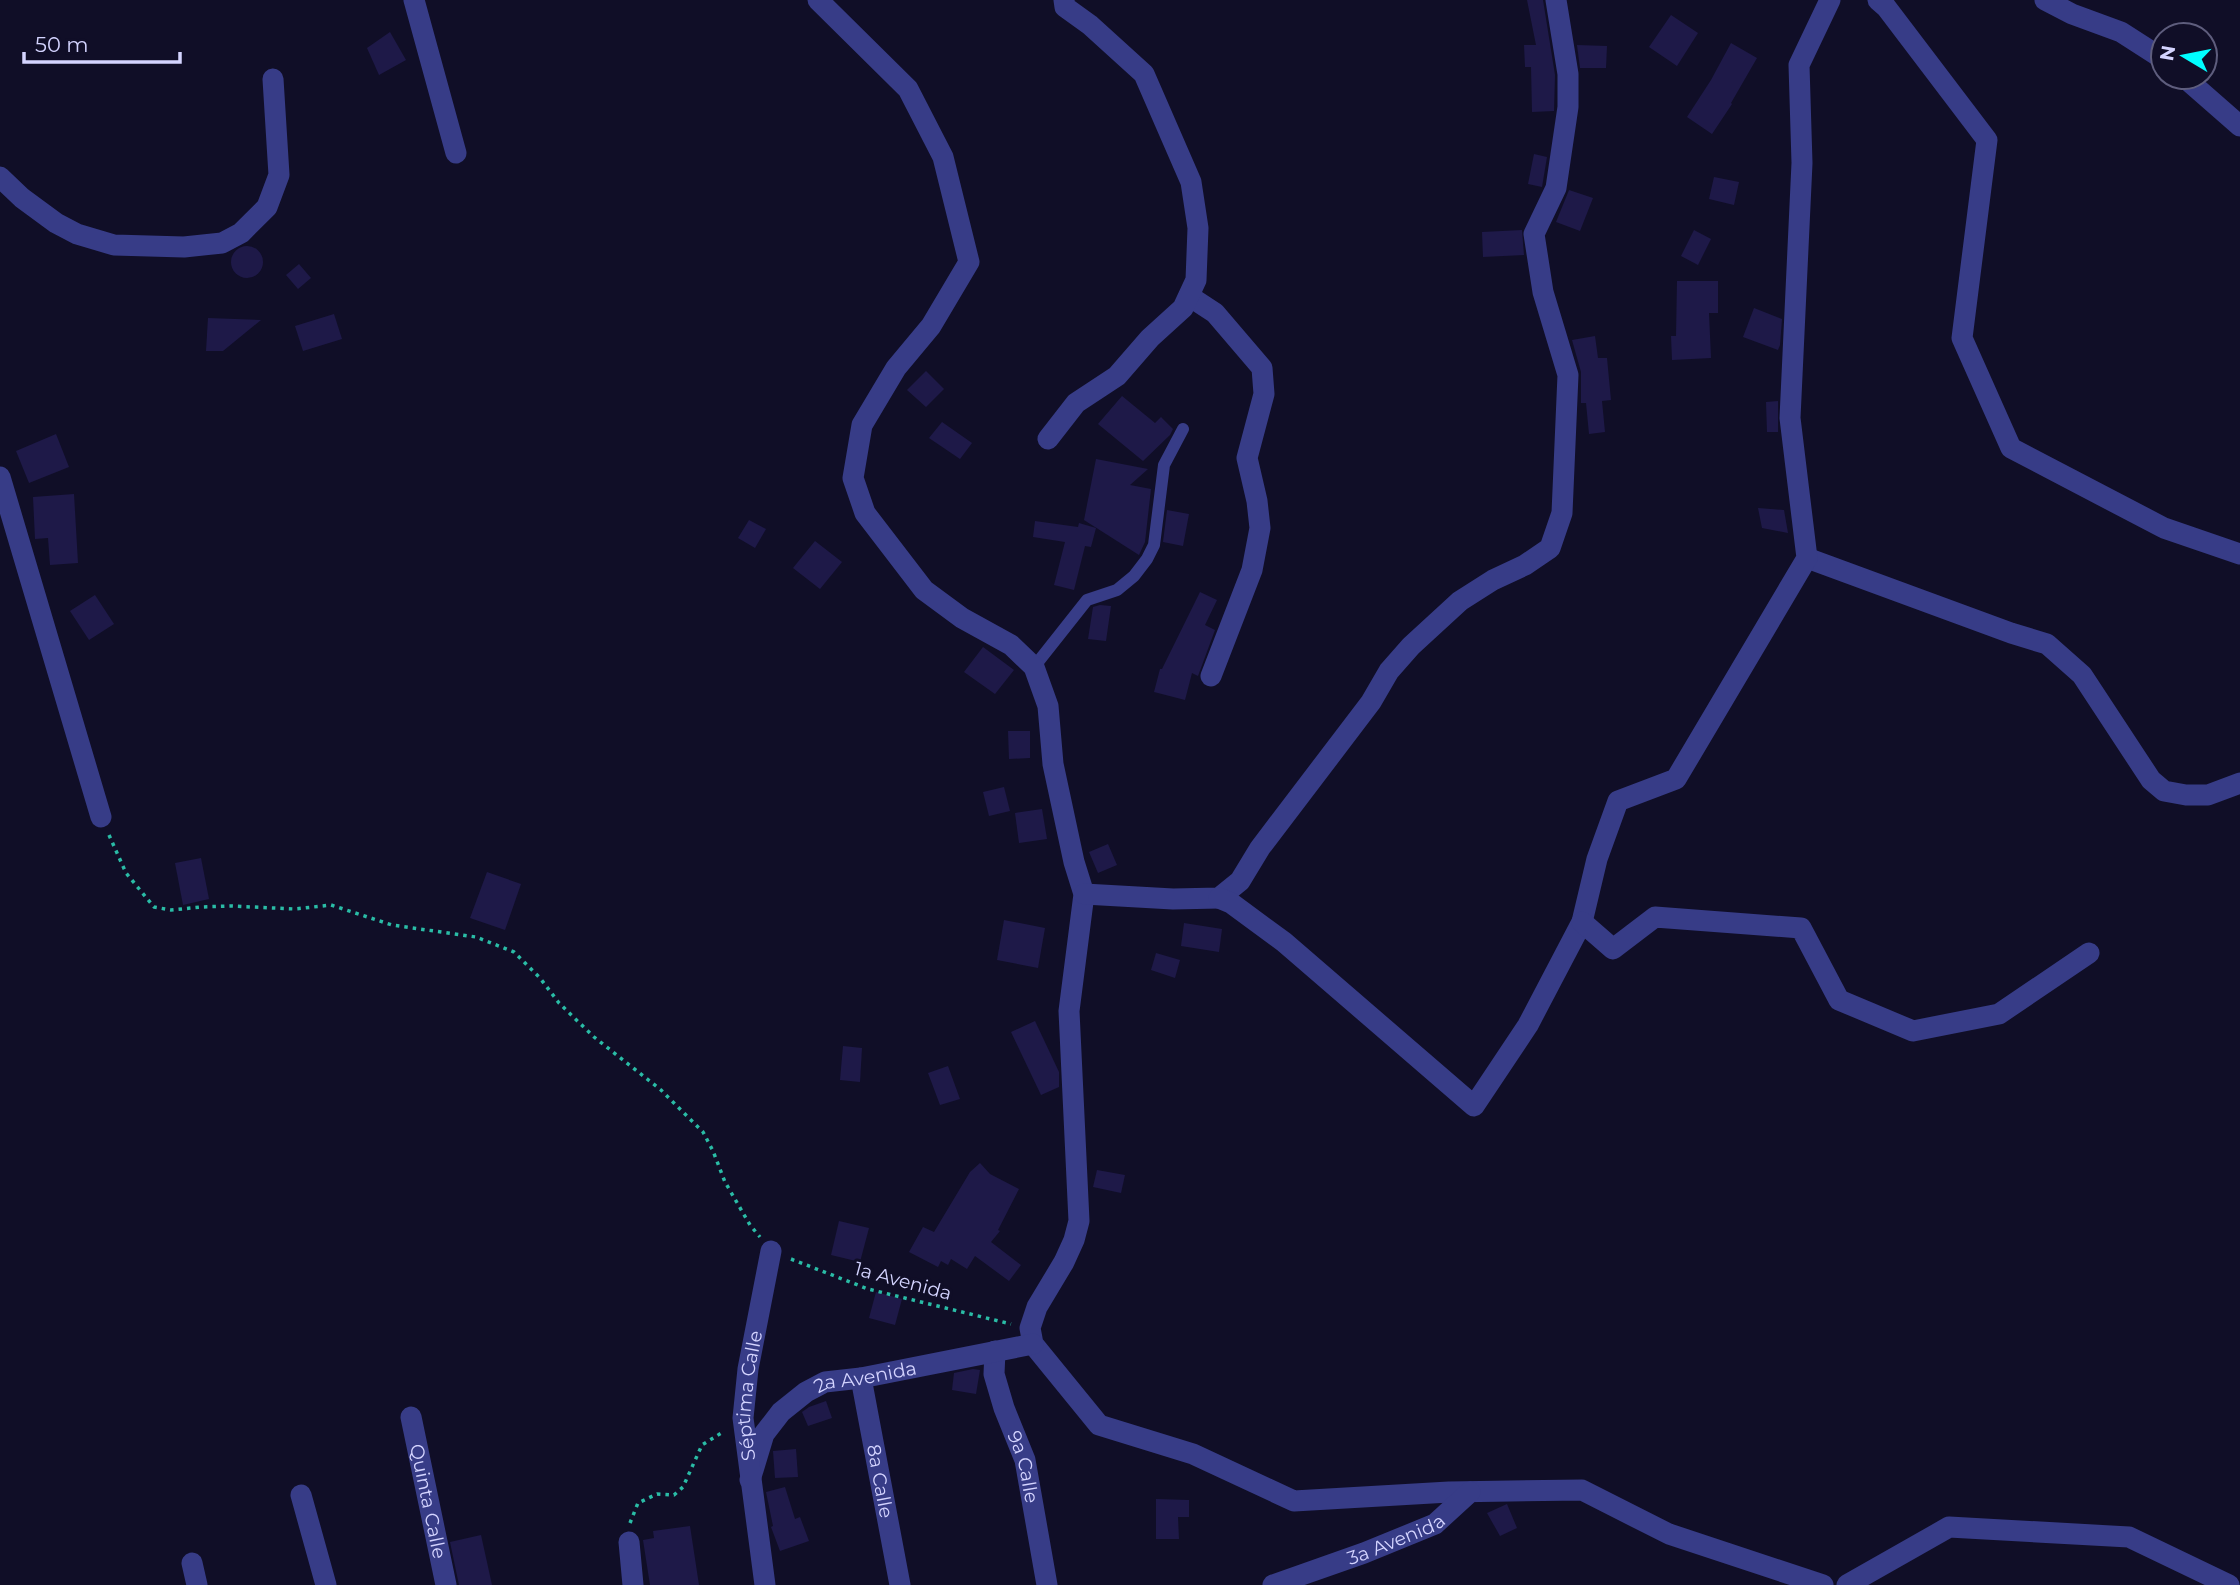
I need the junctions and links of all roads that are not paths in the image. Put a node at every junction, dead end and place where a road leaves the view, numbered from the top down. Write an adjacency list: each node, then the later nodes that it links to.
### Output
1 (414, 0): 12 (street)
2 (818, 0): 20 (street)
3 (1064, 0): 14 (street)
4 (1556, 0): 25 (street)
5 (1830, 0): 19 (street)
6 (1878, 0): 18 (street)
7 (2045, 0): 8 (street)
8 (2149, 50)
9 (274, 79): 13 (street)
10 (2200, 91): 11 (street)
11 (2240, 126)
12 (456, 153)
13 (0, 177)
14 (1189, 296): 16 (street); 21 (street)
15 (1183, 429): 20 (lane)
16 (1048, 439)
17 (0, 477): 23 (street)
18 (2240, 554)
19 (1807, 558): 22 (street); 26 (street)
20 (1034, 667): 24 (street)
21 (1211, 676)
22 (2240, 783)
23 (101, 817)
24 (1084, 894): 25 (street); 29 (street)
25 (1219, 898): 26 (street)
26 (1582, 922): 27 (street)
27 (2089, 953)
28 (771, 1251): 33 (street, Séptima Calle)
29 (1031, 1336): 30 (street, 2a Avenida); 34 (street)
30 (995, 1351): 31 (street, 2a Avenida); 44 (street, 9a Calle)
31 (861, 1378): 33 (street, 2a Avenida); 43 (street, 8a Calle)
32 (411, 1417): 40 (street, Quinta Calle)
33 (750, 1479): 42 (street, Séptima Calle)
34 (1469, 1492): 45 (street, 3a Avenida); 46 (street)
35 (301, 1495): 39 (street)
36 (629, 1542): 41 (street)
37 (192, 1563): 38 (street)
38 (197, 1585)
39 (326, 1585)
40 (446, 1585)
41 (633, 1585)
42 (765, 1585)
43 (900, 1585)
44 (1047, 1585)
45 (1273, 1585)
46 (1823, 1585)
47 (1847, 1585): 48 (street)
48 (2229, 1585)

